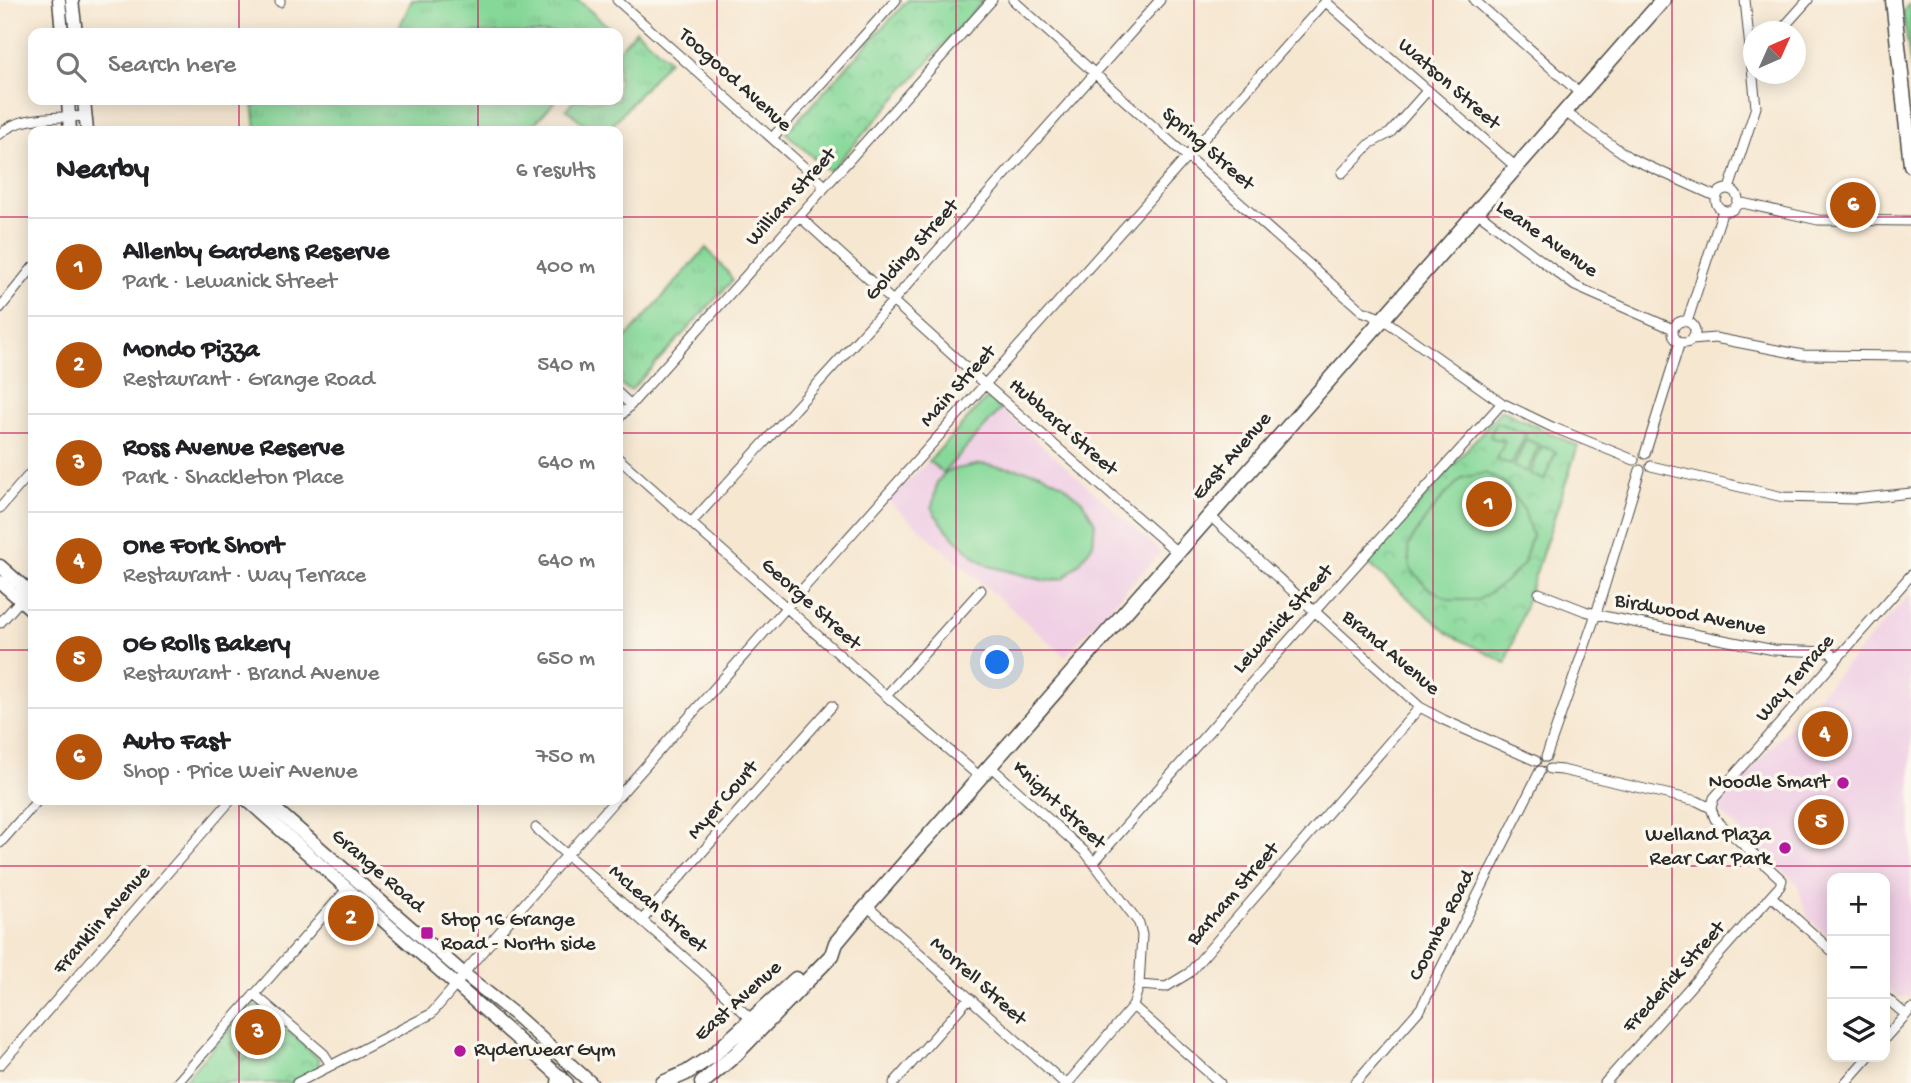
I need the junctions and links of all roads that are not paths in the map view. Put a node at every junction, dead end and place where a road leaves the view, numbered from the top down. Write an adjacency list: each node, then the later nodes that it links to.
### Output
1 (59, 0): 16 (main road)
2 (72, 0): 17 (main road)
3 (617, 0): 30 (street, Toogood Avenue)
4 (896, 0): 30 (street)
5 (992, 0): 36 (street, William Street)
6 (1013, 0): 18 (street, Spring Street)
7 (1160, 0): 18 (street, Golding Street)
8 (1474, 0): 21 (street)
9 (1663, 0): 21 (main road, East Avenue)
10 (1745, 0): 14 (street)
11 (1808, 0): 15 (street)
12 (1893, 0): 32 (main road)
13 (1327, 1): 20 (street, Watson Street); 31 (street, Main Street)
14 (1749, 21)
15 (1789, 21)
16 (62, 28)
17 (75, 28)
18 (1094, 74): 31 (street, Spring Street); 44 (street, Golding Street)
19 (1754, 84): 35 (street)
20 (1427, 91): 33 (street, Watson Street); 34 (street)
21 (1581, 94): 24 (main road, East Avenue)
22 (68, 105): 26 (main road)
23 (85, 105): 25 (main road)
24 (1565, 112): 33 (main road, East Avenue); 37 (street)
25 (86, 116): 26 (street); 28 (main road)
26 (69, 118): 27 (main road); 29 (street)
27 (70, 126)
28 (87, 126)
29 (0, 134)
30 (772, 138): 36 (street, Toogood Avenue)
31 (1187, 157): 46 (street, Spring Street); 52 (street, Main Street)
32 (1911, 164)
33 (1517, 167): 40 (main road, East Avenue)
34 (1342, 173)
35 (1730, 189): 37 (street); 38 (street)
36 (822, 191): 41 (street, William Street)
37 (1717, 197): 39 (street)
38 (1738, 202): 39 (street); 42 (street)
39 (1723, 210): 47 (street)
40 (1477, 212): 46 (main road, East Avenue); 48 (street, Leane Avenue)
41 (800, 217): 44 (street, Hubbard Street); 55 (street, William Street)
42 (1911, 221)
43 (28, 273): 45 (street)
44 (892, 302): 52 (street, Hubbard Street); 66 (street, Golding Street)
45 (0, 308)
46 (1383, 319): 54 (street, Spring Street); 65 (main road, East Avenue)
47 (1687, 322): 48 (street); 49 (street)
48 (1673, 328): 50 (street)
49 (1692, 340): 50 (street); 51 (street)
50 (1681, 342): 57 (street)
51 (1911, 356)
52 (985, 384): 67 (street, Hubbard Street); 74 (street, Main Street)
53 (623, 398): 55 (street)
54 (1502, 403): 58 (street, Spring Street); 75 (street, Lewanick Street)
55 (631, 405): 56 (street, William Street)
56 (623, 414)
57 (1645, 454): 58 (street); 60 (street)
58 (1634, 460): 61 (street)
59 (623, 462): 66 (street, George Street)
60 (1651, 466): 61 (street); 63 (street)
61 (1640, 470): 76 (street)
62 (28, 476): 64 (street)
63 (1911, 493)
64 (0, 508)
65 (1210, 516): 67 (main road, East Avenue); 75 (street, Brand Avenue)
66 (691, 523): 74 (street, George Street)
67 (1178, 552): 83 (main road, East Avenue)
68 (0, 565): 73 (main road)
69 (1911, 575): 78 (street, Way Terrace)
70 (0, 582): 73 (main road)
71 (981, 590): 79 (street)
72 (1539, 593): 76 (street, Birdwood Avenue)
73 (27, 595): 77 (street)
74 (786, 607): 79 (street, George Street); 84 (street, Main Street)
75 (1314, 612): 81 (street, Brand Avenue); 93 (street, Lewanick Street)
76 (1596, 614): 78 (street, Birdwood Avenue); 82 (street)
77 (0, 623)
78 (1837, 658): 89 (street, Way Terrace)
79 (886, 696): 83 (street, George Street)
80 (832, 706): 97 (street, Myer Court)
81 (1420, 707): 82 (street, Brand Avenue); 101 (street, Barham Street)
82 (1542, 767): 89 (street, Brand Avenue); 121 (street, Coombe Road)
83 (985, 772): 93 (street, Knight Street); 96 (main road, East Avenue)
84 (623, 790)
85 (34, 805): 91 (street)
86 (227, 805): 110 (street, Franklin Avenue)
87 (270, 805): 94 (main road, Grange Road); 100 (main road, Grange Road)
88 (610, 805): 92 (street, Main Street)
89 (1711, 808): 95 (street)
90 (536, 828): 92 (street, McLean Street)
91 (0, 843)
92 (567, 854): 97 (street, McLean Street); 100 (street, Main Street)
93 (1094, 862): 101 (street, Knight Street)
94 (348, 888): 100 (main road, Grange Road); 102 (street)
95 (1771, 897): 99 (street); 122 (street, Frederick Street)
96 (867, 906): 98 (main road, East Avenue); 103 (street, Morrell Street)
97 (642, 920): 107 (street, McLean Street)
98 (836, 943): 107 (main road, East Avenue); 117 (main road, East Avenue)
99 (1827, 947)
100 (460, 979): 111 (street, Main Street); 112 (main road, Grange Road); 115 (main road, Grange Road)
101 (1139, 985): 105 (street)
102 (254, 994): 111 (street); 113 (street)
103 (969, 998): 118 (street); 119 (street, Morrell Street)
104 (1888, 999): 106 (street)
105 (1133, 1006): 119 (street); 120 (street)
106 (1908, 1012): 108 (street)
107 (752, 1020): 116 (main road, East Avenue)
108 (1890, 1032)
109 (1864, 1062): 123 (street)
110 (0, 1065)
111 (331, 1065): 114 (street, Main Street)
112 (562, 1081)
113 (177, 1083)
114 (297, 1083)
115 (591, 1083)
116 (663, 1083)
117 (702, 1083)
118 (894, 1083)
119 (1066, 1083)
120 (1220, 1083)
121 (1355, 1083)
122 (1605, 1083)
123 (1845, 1083)

